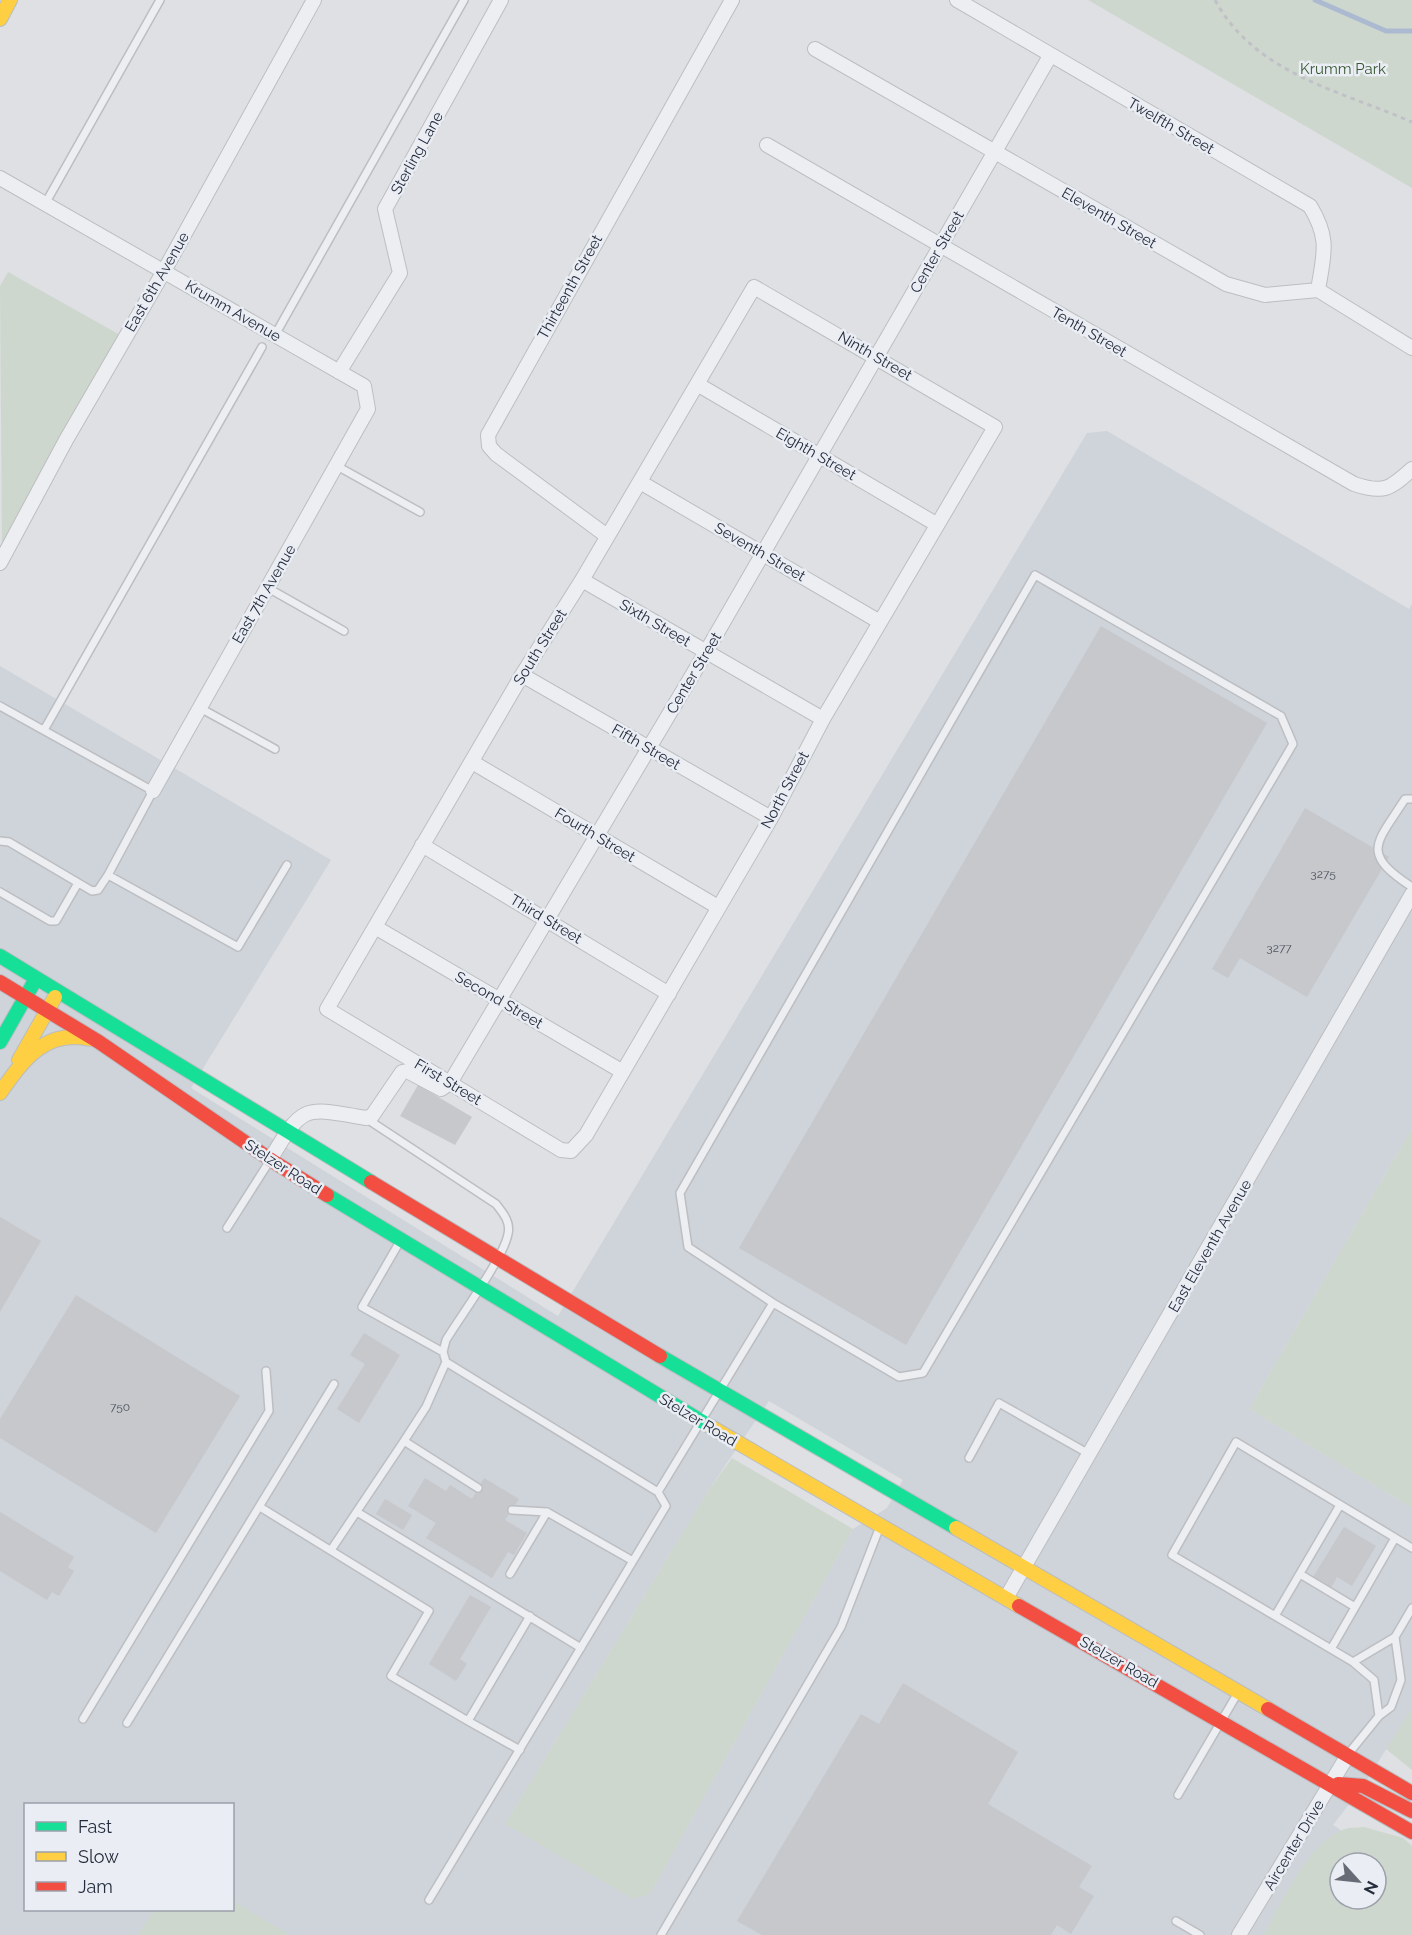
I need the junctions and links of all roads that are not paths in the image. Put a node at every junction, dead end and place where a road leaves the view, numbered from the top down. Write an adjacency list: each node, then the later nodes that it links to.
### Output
1 (160, 0): 12 (lane)
2 (314, 0): 14 (street, East 6th Avenue)
3 (464, 0): 17 (lane)
4 (501, 0): 21 (street, Sterling Lane)
5 (732, 0): 31 (street, Thirteenth Street)
6 (957, 0): 8 (street, Twelfth Street)
7 (815, 49): 10 (street, Eleventh Street)
8 (1050, 56): 10 (street, Center Street); 16 (street, Twelfth Street)
9 (767, 145): 13 (street, Tenth Street)
10 (995, 153): 13 (street, Center Street); 16 (street, Eleventh Street)
11 (0, 178): 12 (street, Krumm Avenue)
12 (45, 204): 14 (street, Krumm Avenue)
13 (940, 246): 20 (street, Center Street); 27 (street, Tenth Street)
14 (164, 272): 17 (street, Krumm Avenue); 33 (street, East 6th Avenue)
15 (754, 287): 20 (street, Ninth Street); 22 (street, South Street)
16 (1318, 290): 19 (street)
17 (275, 335): 21 (street, Krumm Avenue)
18 (262, 347): 43 (lane)
19 (1412, 348)
20 (876, 356): 24 (street, Ninth Street); 25 (street, Center Street)
21 (339, 372): 23 (street, Krumm Avenue)
22 (697, 384): 25 (street, Eighth Street); 28 (street, South Street)
23 (368, 395): 26 (street, East 7th Avenue)
24 (995, 426): 30 (street, North Street)
25 (820, 456): 30 (street, Eighth Street); 32 (street, Center Street)
26 (337, 466): 29 (lane); 35 (street, East 7th Avenue)
27 (1412, 469)
28 (640, 482): 31 (street, South Street); 32 (street, Seventh Street)
29 (420, 512)
30 (936, 524): 36 (street, North Street)
31 (607, 536): 34 (street, South Street)
32 (764, 554): 36 (street, Seventh Street); 38 (street, Center Street)
33 (0, 563)
34 (582, 580): 38 (street, Sixth Street); 39 (street, South Street)
35 (268, 588): 37 (lane); 41 (street, East 7th Avenue)
36 (880, 622): 42 (street, North Street)
37 (344, 631)
38 (706, 652): 42 (street, Sixth Street); 45 (street, Center Street)
39 (522, 675): 45 (street, Fifth Street); 46 (street, South Street)
40 (0, 706): 43 (lane)
41 (200, 708): 44 (lane); 47 (street, East 7th Avenue)
42 (823, 719): 49 (street, North Street)
43 (44, 730): 47 (lane)
44 (275, 749)
45 (649, 749): 49 (street, Fifth Street); 50 (street, Center Street)
46 (472, 762): 50 (street, Fourth Street); 52 (street, South Street)
47 (153, 791): 54 (lane)
48 (1412, 799): 56 (lane)
49 (771, 818): 59 (street, North Street)
50 (597, 836): 59 (street, Fourth Street); 60 (street, Center Street)
51 (0, 841): 55 (lane)
52 (422, 845): 60 (street, Third Street); 61 (street, South Street)
53 (287, 865): 54 (lane)
54 (108, 874): 55 (lane)
55 (78, 883): 57 (lane)
56 (1412, 887)
57 (0, 892)
58 (1412, 894): 92 (street, East Eleventh Avenue)
59 (718, 907): 66 (street, North Street)
60 (548, 919): 66 (street, Third Street); 68 (street, Center Street)
61 (375, 927): 68 (street, Second Street); 69 (street, South Street)
62 (0, 956): 63 (main road)
63 (37, 978): 65 (main road); 67 (main road)
64 (0, 982): 67 (main road, Stelzer Road)
65 (58, 991): 70 (main road); 77 (main road)
66 (669, 994): 73 (street, North Street)
67 (26, 997): 70 (main road, Stelzer Road); 71 (main road)
68 (498, 1000): 73 (street, Second Street); 74 (street, Center Street)
69 (327, 1009): 74 (street, First Street)
70 (48, 1010): 72 (main road, Stelzer Road); 75 (main road)
71 (0, 1042)
72 (99, 1042): 75 (main road); 79 (main road, Stelzer Road)
73 (623, 1072): 78 (street, North Street)
74 (450, 1083): 76 (street); 78 (street, First Street)
75 (0, 1092)
76 (366, 1118): 77 (street); 82 (lane)
77 (288, 1130): 79 (street); 82 (main road)
78 (571, 1151)
79 (270, 1160): 80 (lane); 81 (main road, Stelzer Road)
80 (227, 1228)
81 (400, 1240): 83 (main road, Stelzer Road); 85 (lane)
82 (497, 1258): 83 (lane); 89 (main road)
83 (478, 1288): 85 (lane); 90 (main road, Stelzer Road)
84 (773, 1303): 84 (lane); 89 (lane)
85 (443, 1352): 86 (lane)
86 (446, 1362): 91 (lane); 95 (lane)
87 (266, 1371): 120 (lane)
88 (334, 1384): 97 (lane)
89 (719, 1391): 90 (lane); 106 (main road)
90 (702, 1422): 95 (lane); 101 (main road, Stelzer Road)
91 (404, 1441): 94 (lane); 99 (lane)
92 (1089, 1454): 93 (lane); 106 (street, East Eleventh Avenue)
93 (969, 1458)
94 (478, 1488)
95 (658, 1492): 105 (lane)
96 (1341, 1505): 102 (lane); 108 (lane); 113 (lane)
97 (260, 1507): 104 (lane); 123 (lane)
98 (512, 1510): 100 (lane)
99 (357, 1512): 104 (lane); 112 (lane)
100 (547, 1512): 105 (lane); 107 (lane)
101 (880, 1526): 109 (main road, Stelzer Road); 133 (lane)
102 (1395, 1538): 103 (lane); 110 (lane)
103 (1412, 1548)
104 (331, 1550): 121 (lane)
105 (633, 1561): 115 (lane)
106 (1023, 1568): 109 (street, East Eleventh Avenue); 118 (main road)
107 (510, 1574)
108 (1300, 1574): 110 (lane); 113 (lane)
109 (1006, 1598): 122 (main road, Stelzer Road)
110 (1355, 1607): 116 (lane)
111 (1412, 1608): 114 (lane)
112 (530, 1616): 115 (lane); 121 (lane)
113 (1275, 1616): 116 (lane)
114 (1395, 1637): 117 (lane); 119 (lane)
115 (581, 1648): 124 (lane)
116 (1331, 1649): 117 (lane)
117 (1353, 1662): 119 (lane)
118 (1239, 1692): 122 (lane); 125 (main road)
119 (1379, 1716): 125 (lane)
120 (83, 1719)
121 (468, 1721): 124 (lane)
122 (1222, 1721): 126 (main road, Stelzer Road); 128 (lane)
123 (127, 1723)
124 (520, 1750): 131 (lane)
125 (1348, 1755): 126 (street, Aircenter Drive); 127 (main road)
126 (1331, 1784): 129 (main road); 130 (main road, Stelzer Road); 135 (street, Aircenter Drive)
127 (1412, 1793)
128 (1178, 1795)
129 (1412, 1811)
130 (1412, 1832)
131 (429, 1900)
132 (1176, 1921): 134 (lane)
133 (661, 1935)
134 (1200, 1935)
135 (1239, 1935)

